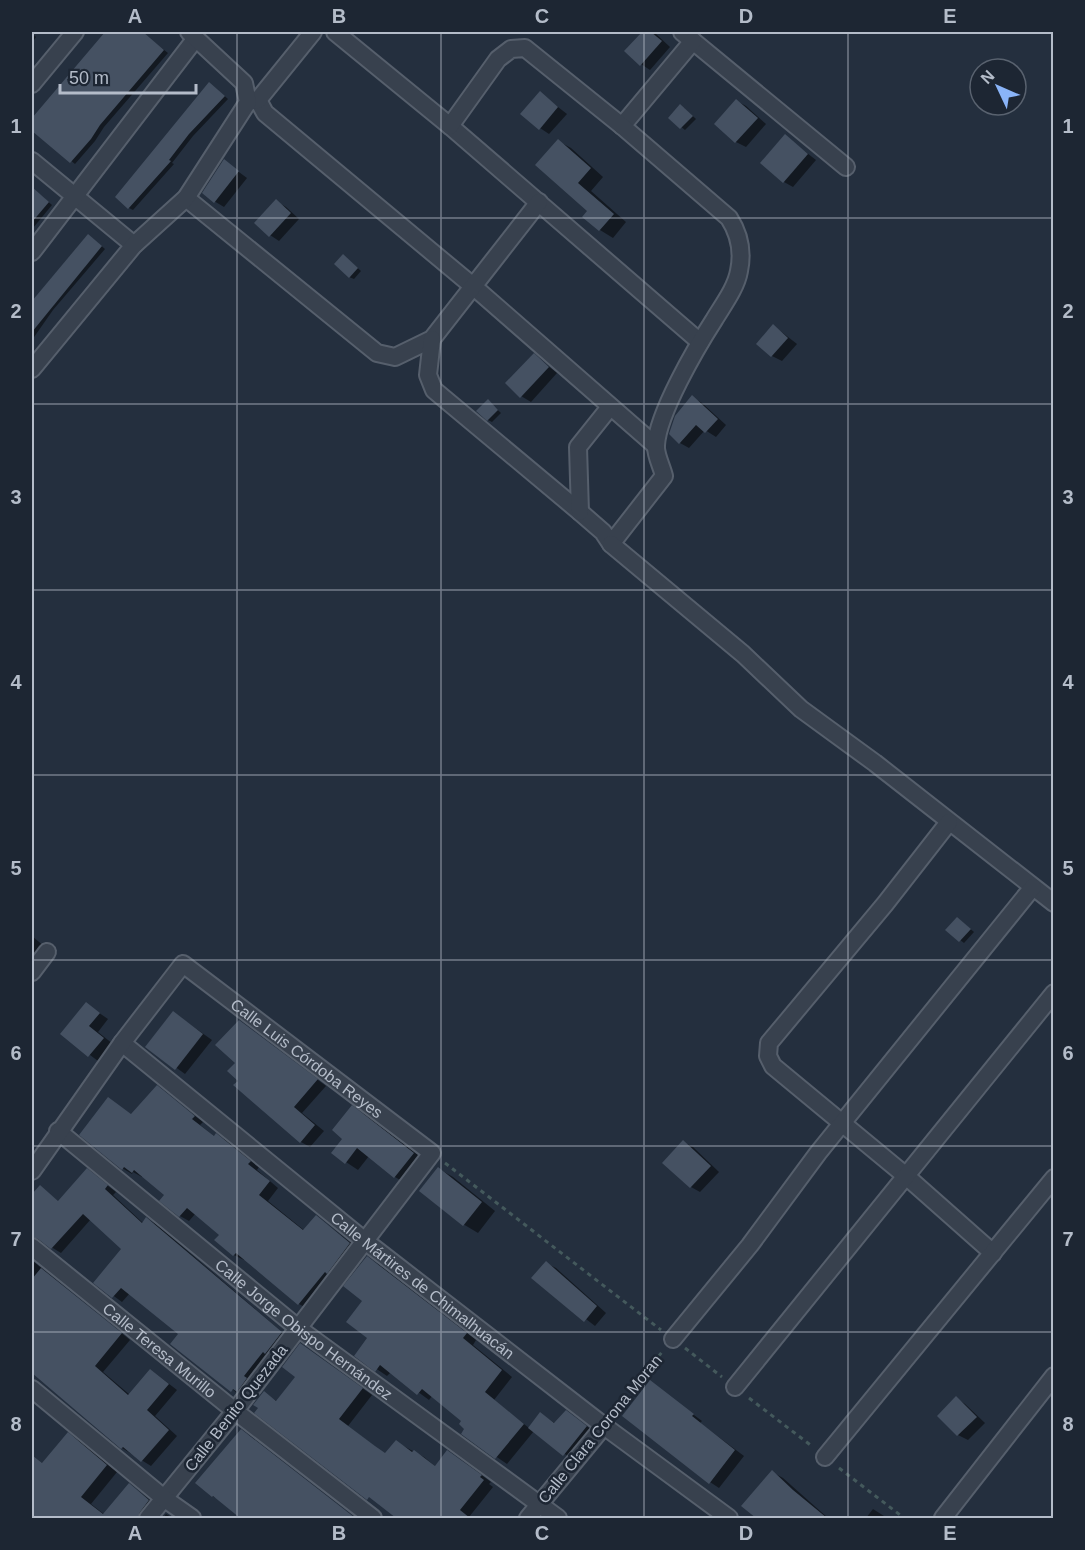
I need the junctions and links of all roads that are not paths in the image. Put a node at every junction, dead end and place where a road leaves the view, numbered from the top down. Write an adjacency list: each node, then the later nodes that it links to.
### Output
1 (75, 32): 6 (street)
2 (313, 32): 7 (street)
3 (335, 32): 8 (street)
4 (193, 35): 7 (street); 12 (street)
5 (687, 36): 9 (street); 11 (street)
6 (32, 84)
7 (253, 101): 13 (street); 17 (street)
8 (450, 126): 9 (street); 14 (street)
9 (622, 126): 19 (street)
10 (32, 161): 12 (street)
11 (846, 167)
12 (75, 196): 15 (street); 16 (street)
13 (186, 198): 15 (street); 18 (street)
14 (539, 202): 17 (street); 19 (street)
15 (134, 245): 20 (street)
16 (32, 252)
17 (474, 287): 18 (street); 21 (street)
18 (432, 339): 23 (street)
19 (700, 342): 22 (street)
20 (32, 369)
21 (610, 406): 22 (street); 23 (street)
22 (656, 446): 24 (street)
23 (580, 512): 24 (street)
24 (611, 544): 25 (street)
25 (949, 822): 26 (street); 32 (street)
26 (1033, 887): 27 (street); 32 (street)
27 (1053, 903)
28 (47, 952): 29 (street)
29 (32, 972)
30 (1053, 993): 36 (street)
31 (122, 1043): 33 (street); 34 (street, Calle Luis Córdoba Reyes); 38 (street, Calle Mártires de Chimalhuacán)
32 (842, 1124): 36 (street); 42 (street)
33 (58, 1131): 35 (street); 41 (street, Calle Jorge Obispo Hernández)
34 (432, 1153): 38 (street, Calle Benito Quezada)
35 (32, 1170)
36 (906, 1176): 40 (street); 44 (street)
37 (1053, 1178): 40 (street)
38 (365, 1241): 41 (street, Calle Benito Quezada); 47 (street, Calle Mártires de Chimalhuacán)
39 (32, 1247): 46 (street, Calle Teresa Murillo)
40 (993, 1252): 48 (street)
41 (298, 1328): 46 (street, Calle Benito Quezada); 50 (street, Calle Jorge Obispo Hernández)
42 (673, 1339)
43 (1053, 1376): 57 (street)
44 (735, 1387)
45 (32, 1389): 49 (street)
46 (235, 1411): 49 (street, Calle Benito Quezada); 53 (street, Calle Teresa Murillo)
47 (604, 1426): 50 (street, Calle Clara Corona Moran); 56 (street, Calle Mártires de Chimalhuacán)
48 (825, 1457)
49 (165, 1499): 51 (street, Calle Benito Quezada); 52 (street)
50 (539, 1504): 54 (street, Calle Clara Corona Moran); 55 (street, Calle Jorge Obispo Hernández)
51 (148, 1518)
52 (192, 1518)
53 (373, 1518)
54 (528, 1518)
55 (558, 1518)
56 (729, 1518)
57 (943, 1518)

